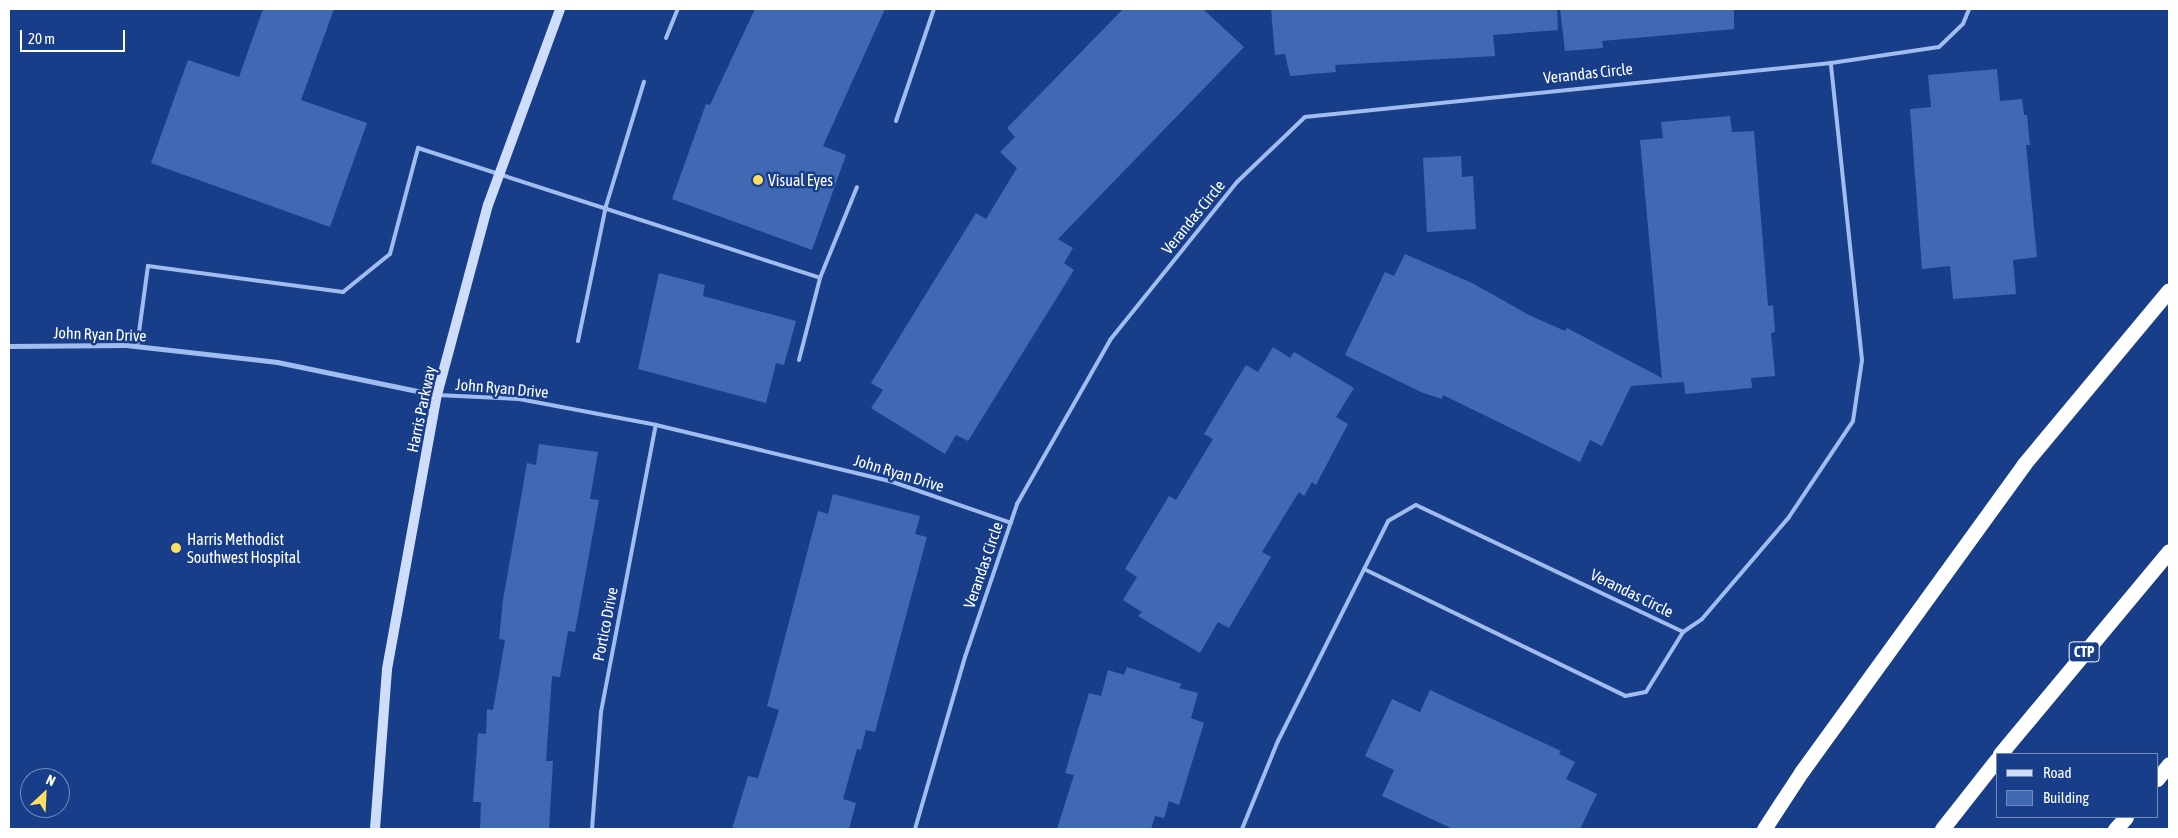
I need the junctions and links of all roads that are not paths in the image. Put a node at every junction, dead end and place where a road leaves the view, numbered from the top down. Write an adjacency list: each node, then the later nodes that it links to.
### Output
1 (560, 9): 9 (street, Harris Parkway)
2 (678, 9): 5 (lane)
3 (934, 9): 8 (lane)
4 (1969, 9): 6 (lane, Verandas Circle)
5 (666, 38)
6 (1831, 63): 20 (lane, Verandas Circle); 23 (lane, Verandas Circle)
7 (644, 82): 11 (lane)
8 (896, 121)
9 (500, 172): 11 (lane); 16 (lane); 18 (street, Harris Parkway)
10 (857, 188): 12 (lane)
11 (606, 206): 12 (lane); 14 (lane)
12 (820, 278): 17 (lane)
13 (2169, 290): 33 (highway)
14 (578, 341)
15 (9, 346): 16 (street, John Ryan Drive)
16 (137, 347): 18 (street, John Ryan Drive)
17 (799, 360)
18 (437, 395): 19 (lane, John Ryan Drive); 29 (street, Harris Parkway)
19 (656, 425): 20 (lane, John Ryan Drive); 30 (lane, Portico Drive)
20 (1011, 523): 31 (lane, Verandas Circle)
21 (2169, 551): 24 (highway, CTP)
22 (1364, 569): 23 (lane, Verandas Circle); 23 (lane); 32 (lane, Verandas Circle)
23 (1683, 632)
24 (2001, 753)
25 (1996, 760): 34 (highway)
26 (2169, 764): 27 (highway)
27 (2158, 778)
28 (2125, 818): 35 (highway)
29 (375, 829)
30 (592, 829)
31 (915, 829)
32 (1242, 829)
33 (1764, 829)
34 (1942, 829)
35 (2115, 829)

